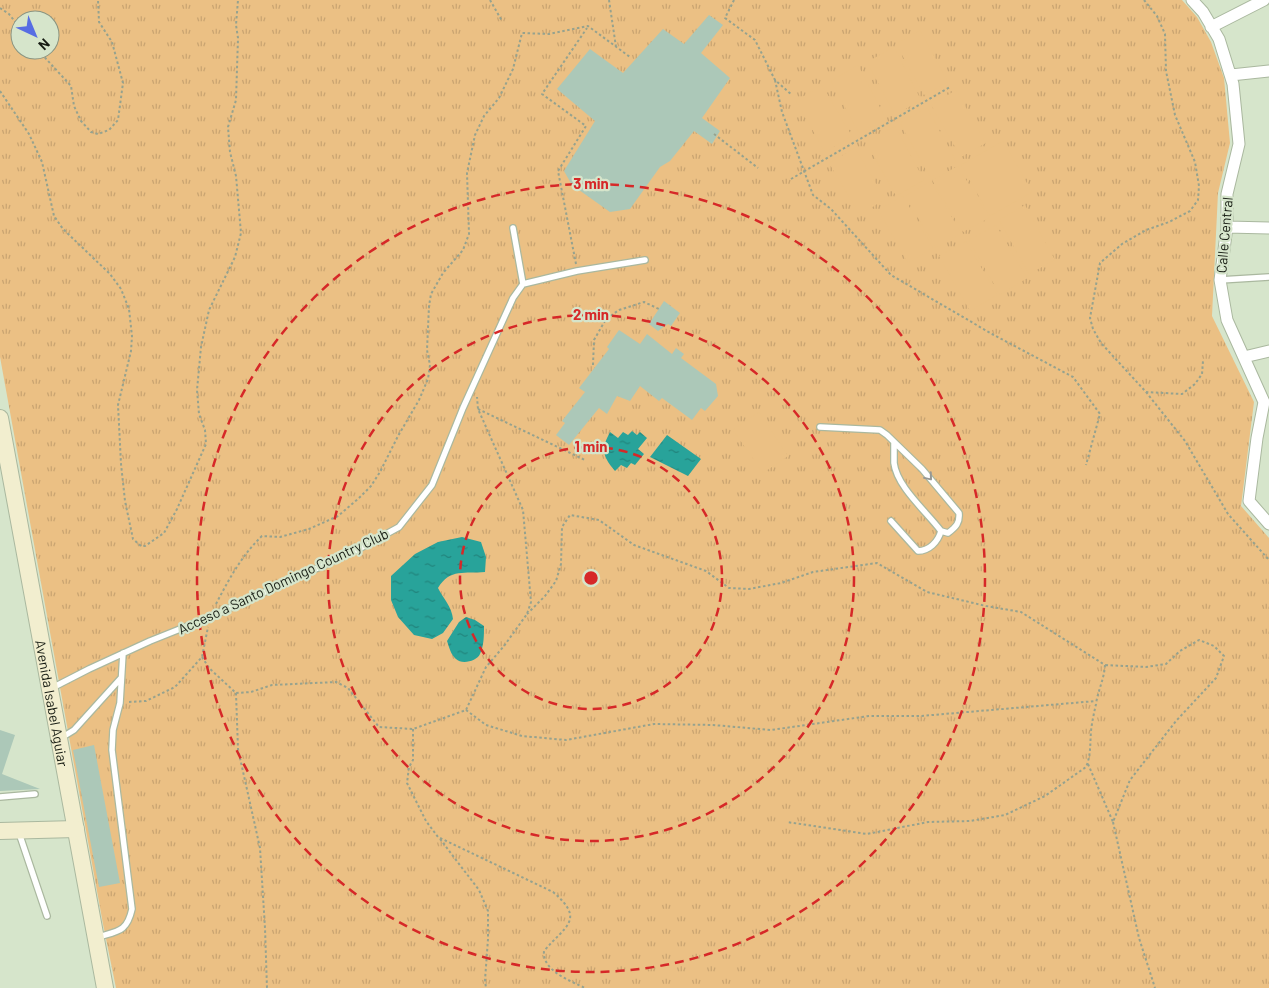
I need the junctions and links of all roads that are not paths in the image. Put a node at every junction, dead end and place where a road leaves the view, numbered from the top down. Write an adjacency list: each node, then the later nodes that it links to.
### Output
1 (1192, 0): 3 (street, Calle Central)
2 (1264, 0): 3 (street)
3 (1211, 26): 5 (street, Calle Central)
4 (1269, 71): 5 (street)
5 (1230, 75): 6 (street, Calle Central)
6 (1226, 227): 8 (street); 11 (street, Calle Central)
7 (513, 228): 12 (lane)
8 (1269, 228)
9 (645, 260): 12 (lane)
10 (1269, 277): 11 (lane)
11 (1220, 280): 14 (street, Calle Central)
12 (523, 284): 22 (lane, Acceso a Santo Domingo Country Club)
13 (1269, 351): 14 (street)
14 (1244, 357): 20 (street, Calle Central)
15 (0, 418): 18 (main road, Avenida Isabel Aguiar)
16 (820, 427): 17 (lane)
17 (894, 443): 21 (lane); 21 (lane, one-way to 21)
18 (3, 452): 24 (main road, Avenida Isabel Aguiar)
19 (891, 521): 21 (lane)
20 (1269, 524)
21 (941, 531)
22 (123, 653): 23 (lane); 24 (lane, Acceso a Santo Domingo Country Club)
23 (121, 678): 25 (lane); 32 (lane)
24 (50, 689): 25 (main road, Avenida Isabel Aguiar)
25 (60, 739): 28 (main road, Avenida Isabel Aguiar)
26 (35, 794): 27 (lane)
27 (0, 797)
28 (76, 829): 30 (main road); 32 (main road, Avenida Isabel Aguiar)
29 (0, 831): 30 (main road)
30 (18, 831): 31 (lane)
31 (47, 916)
32 (96, 938): 33 (main road, Avenida Isabel Aguiar)
33 (105, 988)

